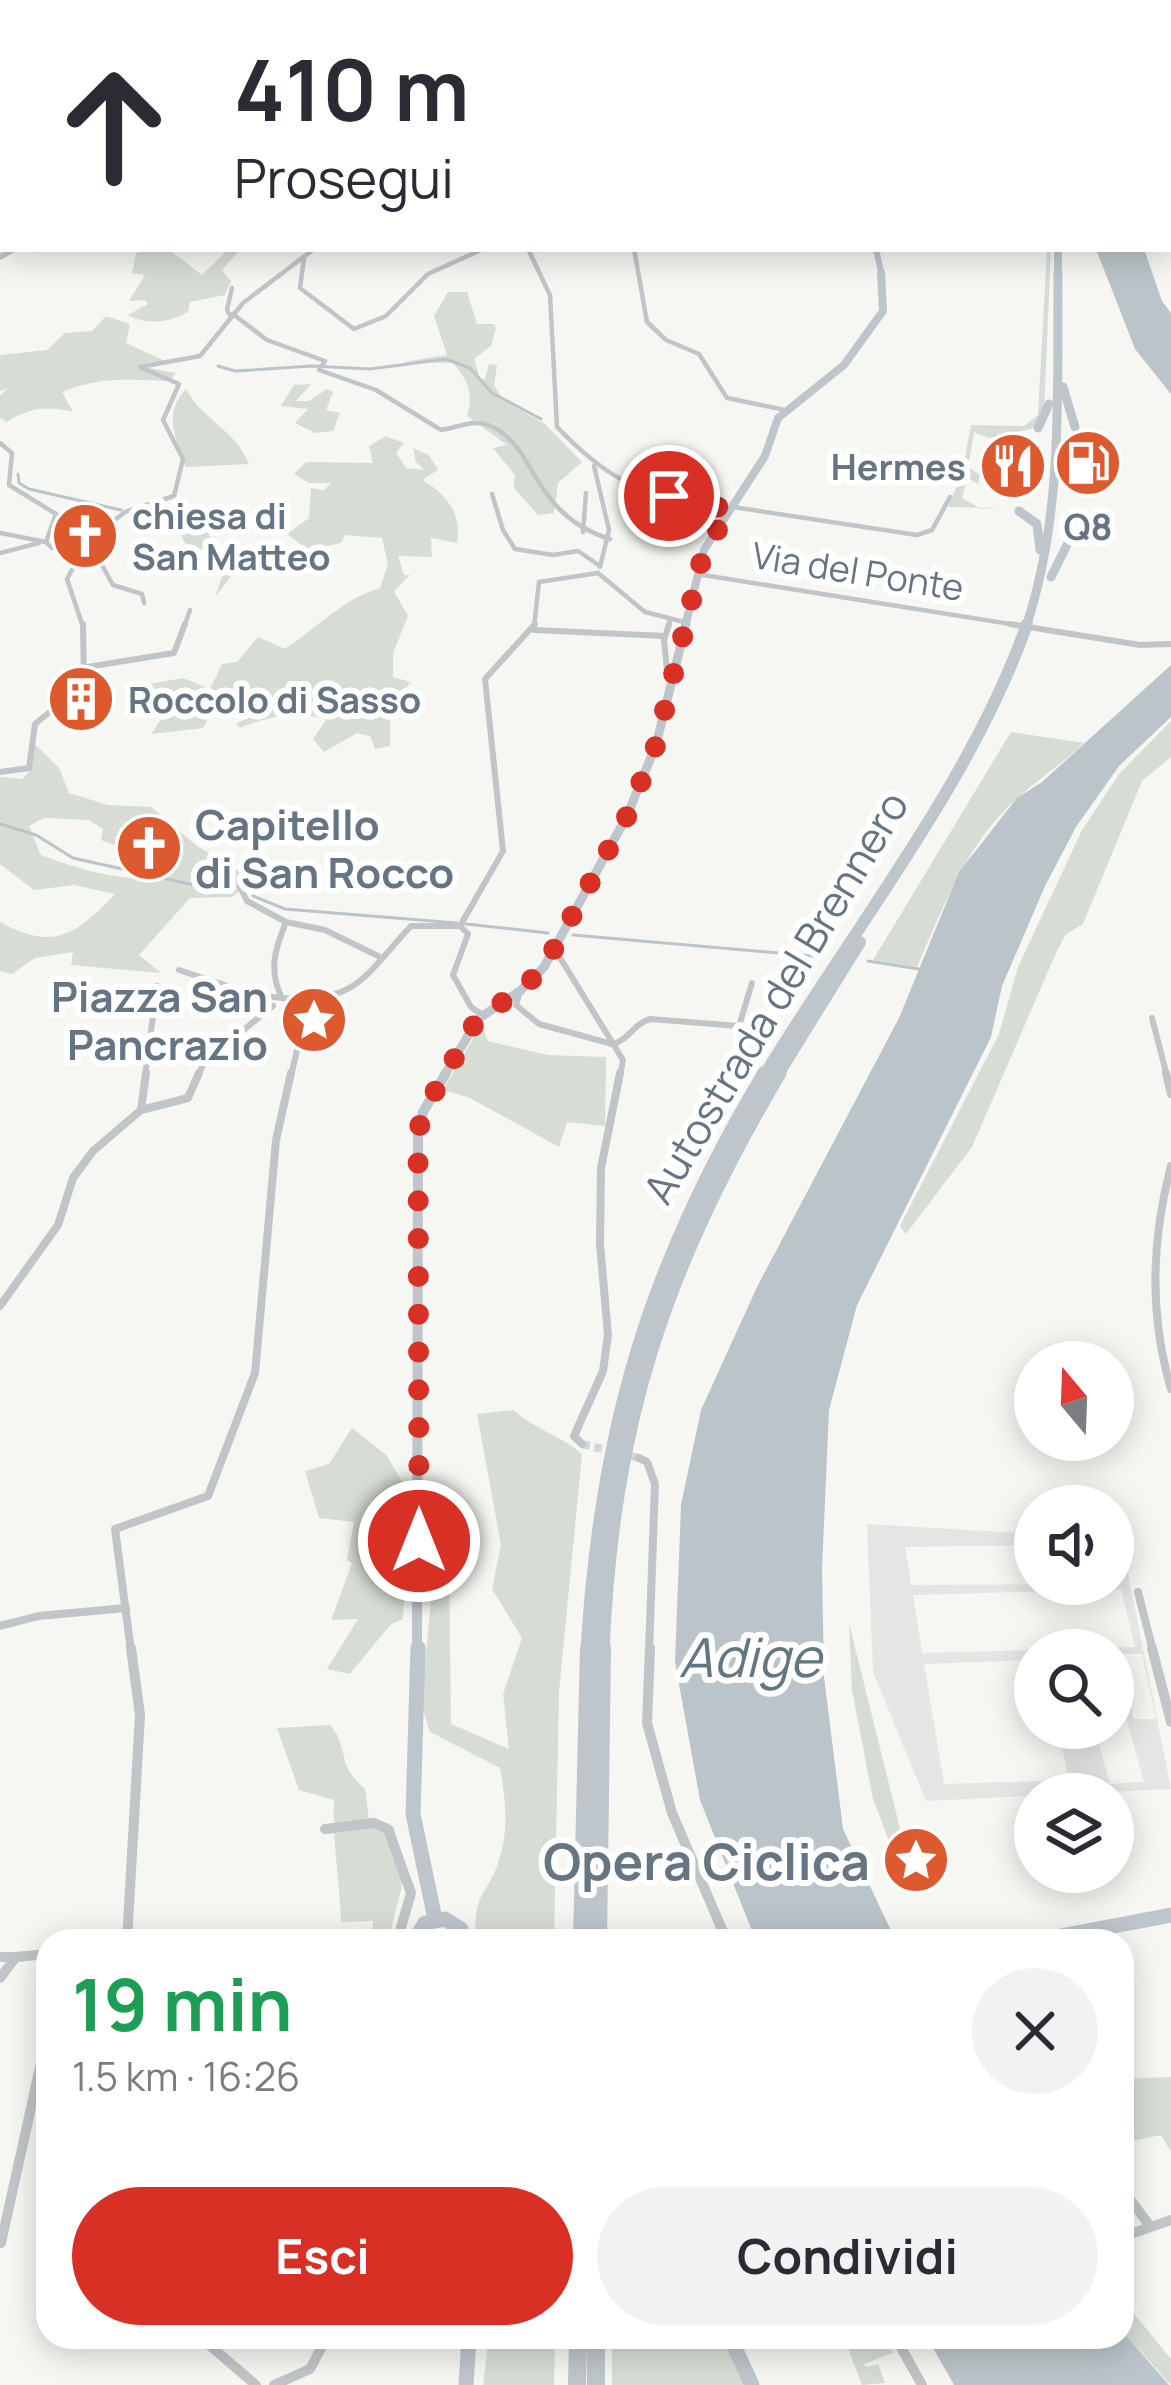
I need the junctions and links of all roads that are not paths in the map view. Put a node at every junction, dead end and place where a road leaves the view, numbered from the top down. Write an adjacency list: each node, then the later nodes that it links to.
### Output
1 (310, 252): 7 (street)
2 (479, 252): 7 (street)
3 (528, 252): 15 (street)
4 (634, 252): 11 (street)
5 (876, 252): 11 (main road)
6 (1061, 252): 10 (highway, Autostrada del Brennero)
7 (304, 256): 9 (street)
8 (232, 288): 9 (street)
9 (232, 315): 21 (street); 26 (street)
10 (1059, 385): 12 (highway); 13 (highway); 31 (highway, Autostrada del Brennero)
11 (785, 410): 19 (main road)
12 (1075, 427)
13 (1038, 428)
14 (0, 443): 25 (street)
15 (594, 465): 19 (street); 24 (street)
16 (586, 493): 21 (street)
17 (492, 494): 30 (street)
18 (950, 496): 19 (street)
19 (732, 508): 32 (main road)
20 (1019, 511): 31 (highway)
21 (584, 532): 24 (street)
22 (0, 533): 25 (street)
23 (1071, 537): 31 (highway)
24 (610, 539): 30 (street)
25 (49, 545): 26 (street); 27 (street); 28 (street)
26 (64, 550): 29 (street)
27 (0, 554)
28 (12, 554)
29 (78, 558): 33 (street); 42 (street)
30 (599, 570): 35 (street); 37 (street)
31 (1047, 571): 79 (highway, Autostrada del Brennero); 80 (highway, Autostrada del Brennero)
32 (697, 574): 36 (main road); 40 (street, Via del Ponte)
33 (144, 603)
34 (190, 610): 42 (street)
35 (670, 619): 36 (street); 39 (street)
36 (688, 623): 48 (main road)
37 (534, 630): 38 (street); 47 (street)
38 (633, 635): 39 (street); 41 (street)
39 (665, 636): 43 (street)
40 (1171, 644)
41 (632, 647)
42 (87, 668): 44 (street)
43 (667, 670)
44 (0, 772)
45 (240, 887): 46 (street)
46 (286, 922): 49 (street); 55 (street)
47 (460, 923): 49 (street); 58 (street)
48 (554, 948): 53 (main road); 60 (street)
49 (378, 956): 56 (street)
50 (179, 970): 55 (street)
51 (752, 983): 60 (street)
52 (157, 986): 62 (street)
53 (520, 991): 58 (main road); 60 (street)
54 (199, 998): 57 (street)
55 (282, 998): 56 (street); 57 (street)
56 (320, 1001): 69 (street)
57 (273, 1006): 62 (street)
58 (481, 1014): 74 (main road)
59 (1152, 1018): 61 (street)
60 (614, 1044): 66 (street)
61 (1171, 1094)
62 (141, 1110): 64 (street)
63 (1171, 1166): 65 (street)
64 (0, 1306)
65 (1171, 1389)
66 (582, 1444)
67 (639, 1458): 81 (street)
68 (1138, 1592): 71 (street)
69 (126, 1608): 70 (street); 75 (street)
70 (0, 1626)
71 (1171, 1722)
72 (325, 1829): 76 (street)
73 (1171, 1915): 82 (main road)
74 (435, 1919): 77 (main road); 78 (main road)
75 (128, 1929)
76 (400, 1929)
77 (420, 1929)
78 (458, 1929)
79 (582, 1929)
80 (598, 1929)
81 (722, 1929)
82 (1097, 1929)
83 (36, 1955): 85 (street)
84 (0, 1957): 85 (street)
85 (16, 1957): 86 (street)
86 (0, 1978)
87 (36, 2085): 92 (street)
88 (1134, 2205): 90 (street)
89 (1171, 2220): 90 (street)
90 (1150, 2226): 91 (street)
91 (1134, 2232)
92 (1, 2243)
93 (214, 2349): 100 (street)
94 (320, 2349): 101 (street)
95 (468, 2349): 102 (main road)
96 (578, 2349): 103 (highway)
97 (596, 2349): 104 (highway)
98 (736, 2349): 105 (main road)
99 (902, 2349): 106 (street)
100 (256, 2385)
101 (274, 2385)
102 (466, 2385)
103 (578, 2385)
104 (596, 2385)
105 (752, 2385)
106 (922, 2385)

